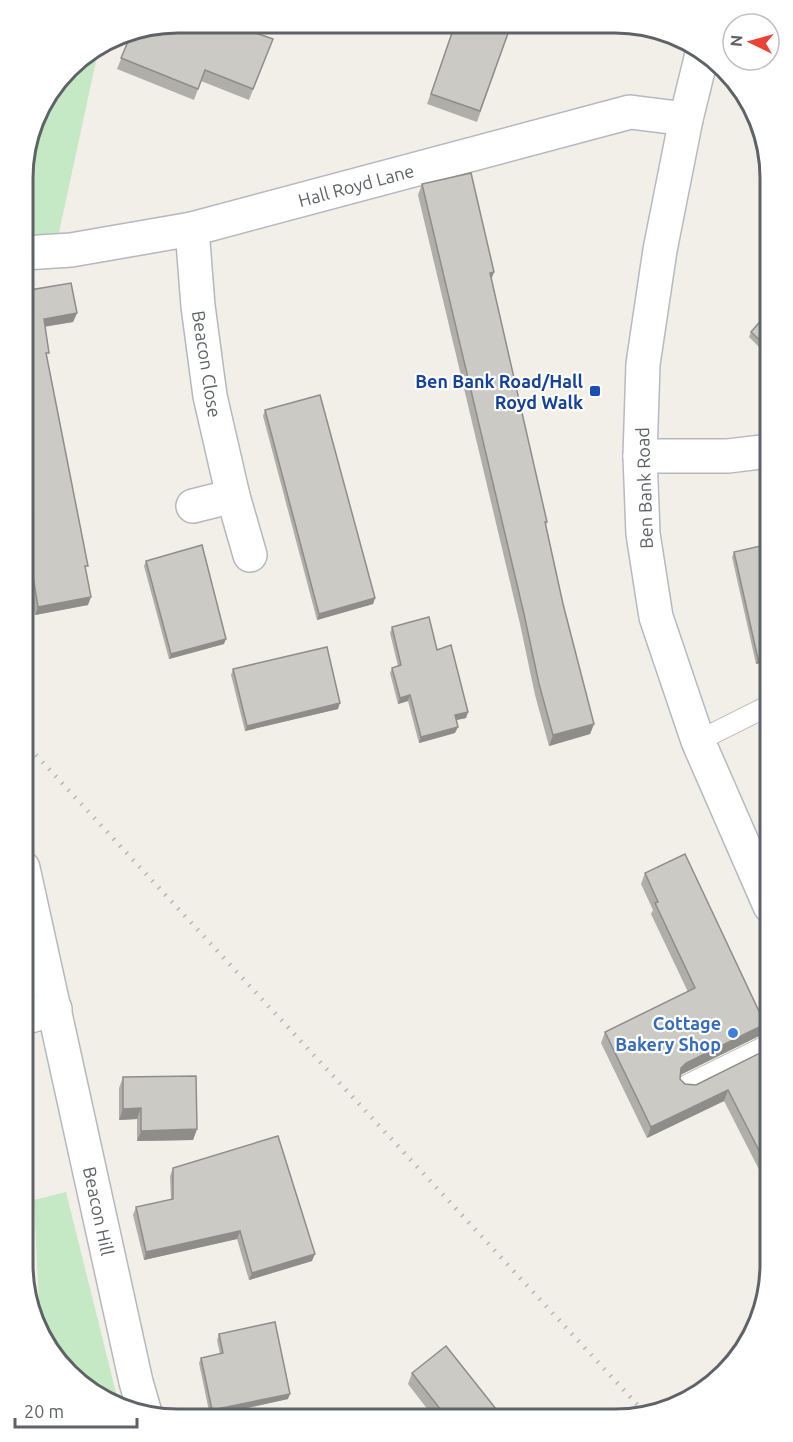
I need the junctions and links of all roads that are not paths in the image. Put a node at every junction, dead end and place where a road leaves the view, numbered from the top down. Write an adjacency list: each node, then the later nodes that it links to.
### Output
1 (700, 62): 2 (street, Ben Bank Road)
2 (686, 118): 3 (street, Hall Royd Lane); 6 (street, Ben Bank Road)
3 (192, 229): 4 (street, Hall Royd Lane); 7 (street, Beacon Close)
4 (33, 252)
5 (760, 452): 6 (street)
6 (640, 456): 11 (street, Ben Bank Road)
7 (233, 496): 8 (street); 9 (street, Beacon Close)
8 (193, 506)
9 (250, 555)
10 (760, 710): 11 (lane)
11 (698, 741): 12 (street, Ben Bank Road)
12 (760, 883)
13 (33, 912): 14 (street, Beacon Hill)
14 (55, 1009): 15 (street); 18 (street, Beacon Hill)
15 (33, 1015)
16 (760, 1049): 17 (lane)
17 (687, 1085)
18 (142, 1404)

